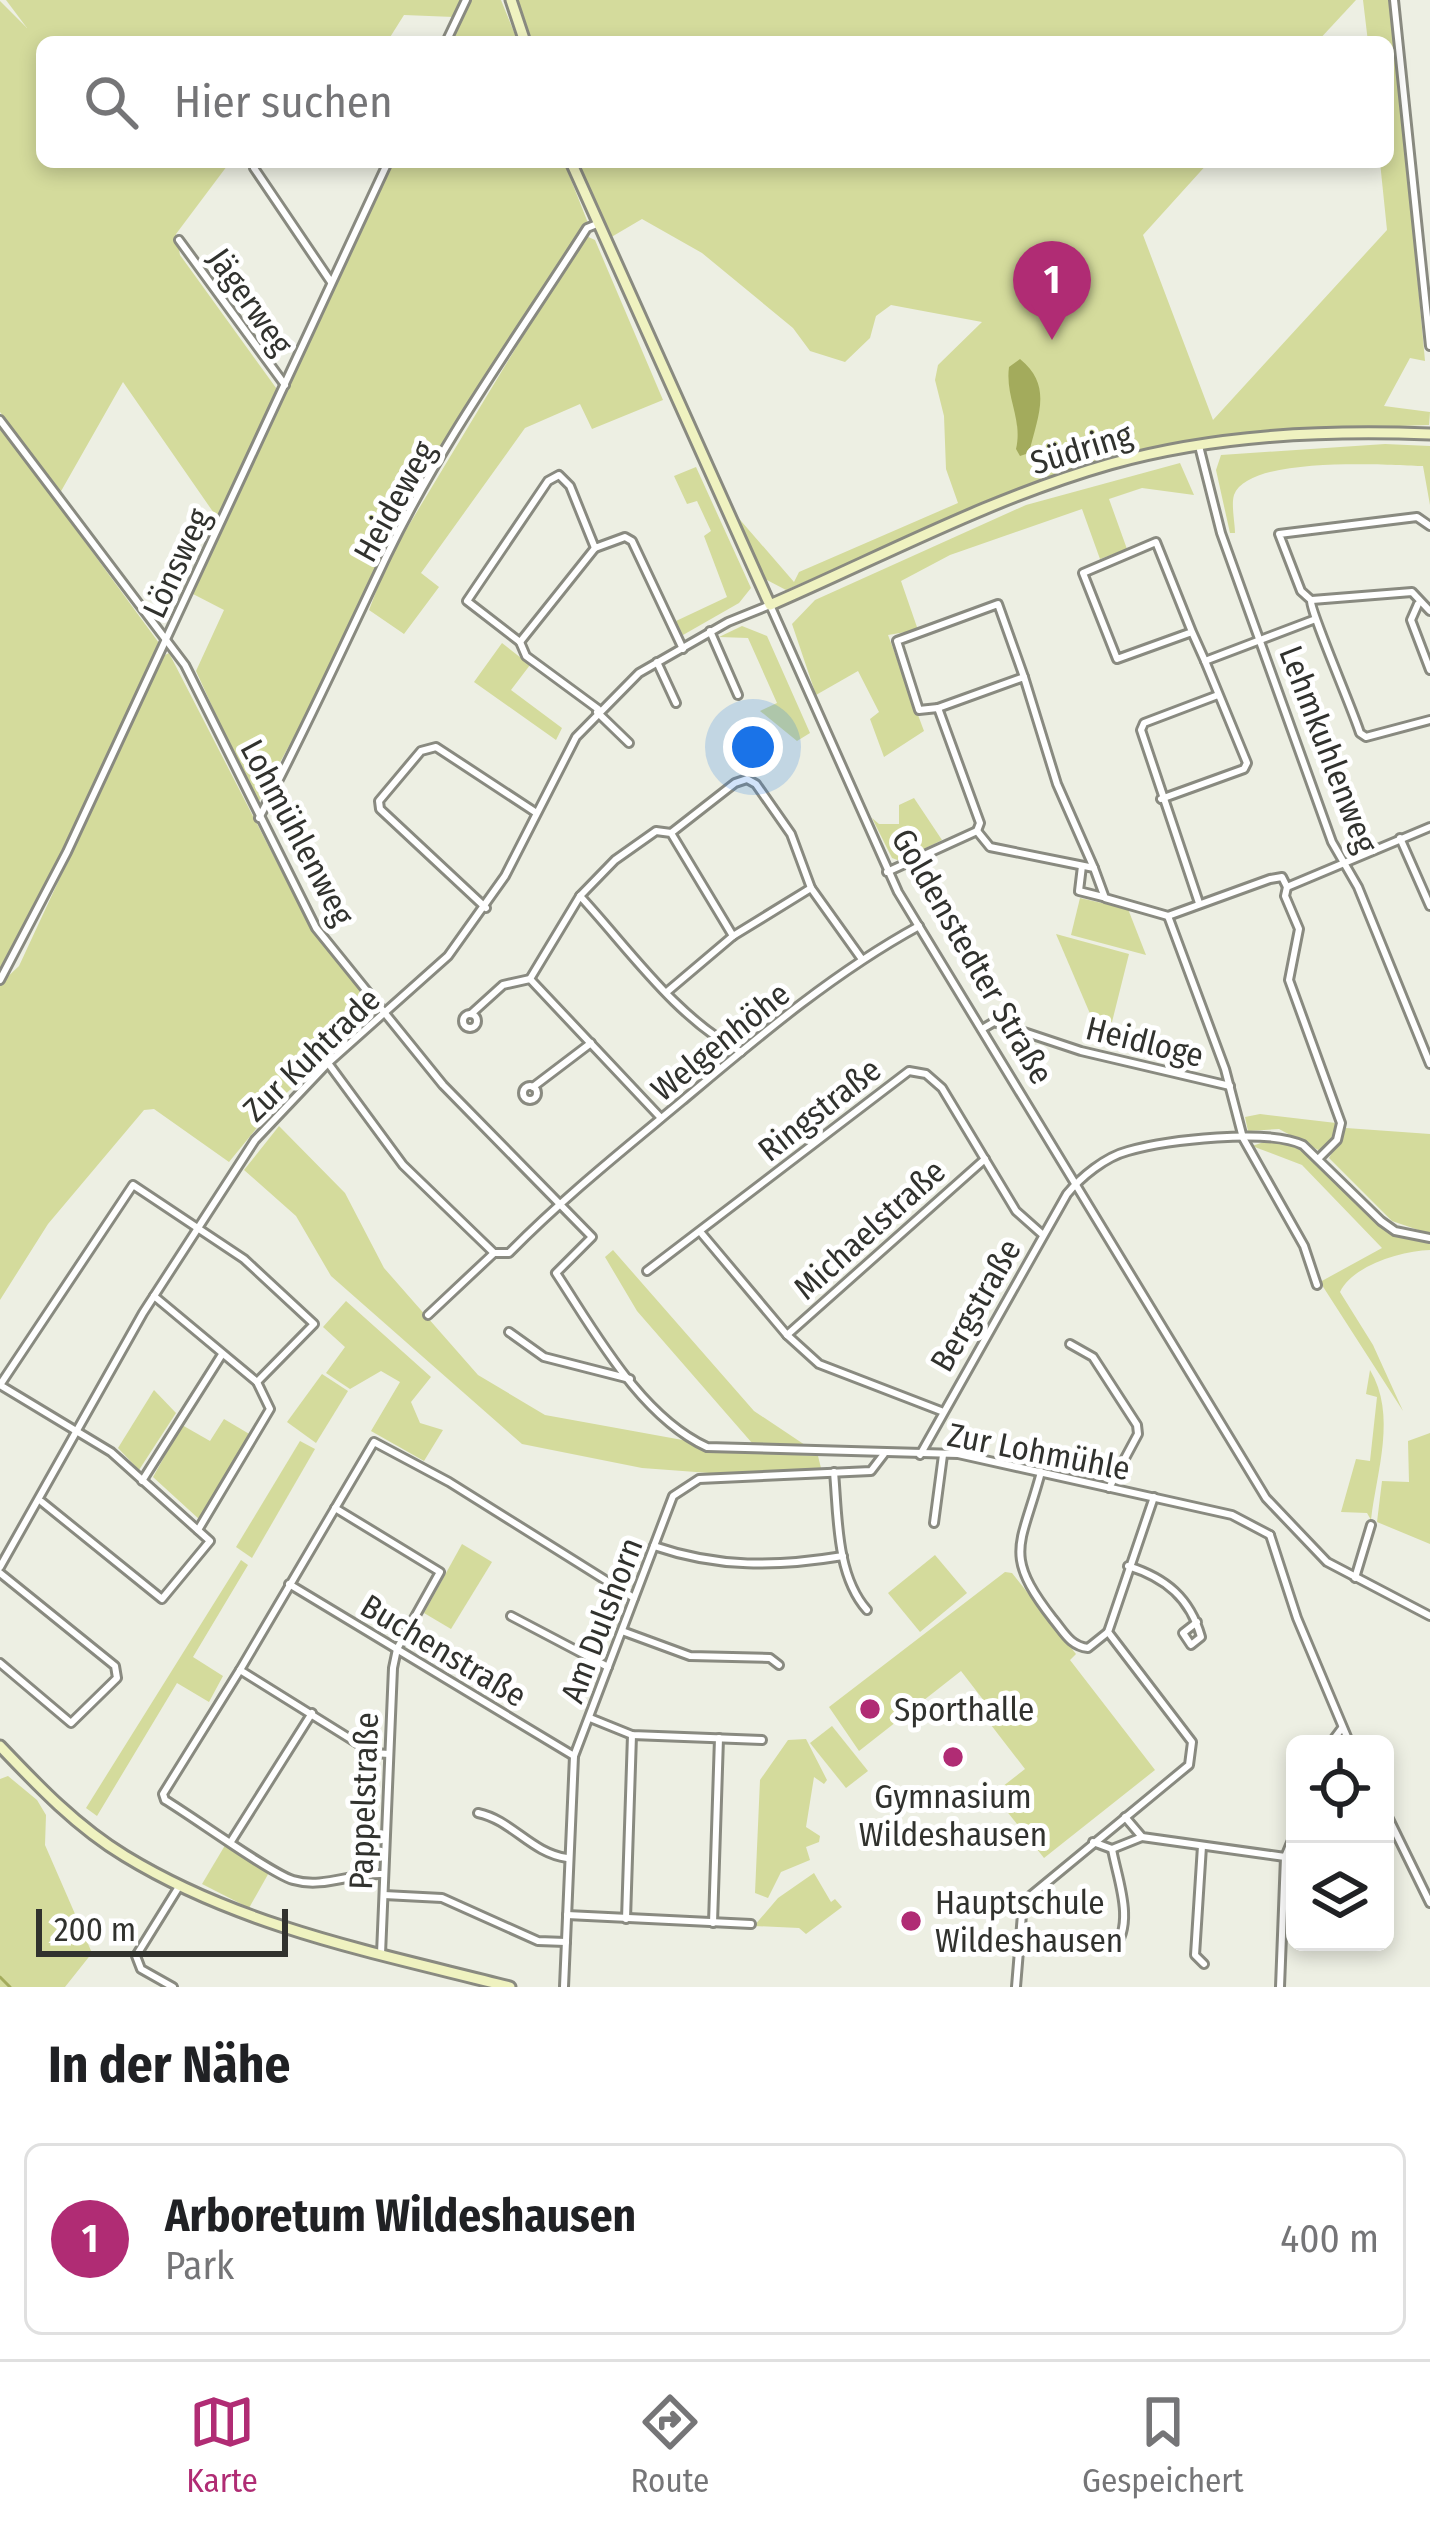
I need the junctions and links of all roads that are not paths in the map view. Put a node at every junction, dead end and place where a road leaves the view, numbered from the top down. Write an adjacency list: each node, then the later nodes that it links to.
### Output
1 (466, 0): 4 (street)
2 (511, 0): 5 (main road)
3 (1394, 0): 12 (street)
4 (449, 36)
5 (523, 36)
6 (254, 168): 11 (street)
7 (385, 168): 11 (street, Lönsweg)
8 (574, 168): 9 (main road, Goldenstedter Straße)
9 (597, 224): 21 (main road, Goldenstedter Straße); 43 (street, Heideweg)
10 (179, 240): 13 (street, Jägerweg)
11 (331, 282): 13 (street, Lönsweg)
12 (1430, 346)
13 (285, 386): 27 (street, Lönsweg)
14 (0, 420): 27 (street, Lohmühlenweg)
15 (1430, 434): 16 (main road, Südring)
16 (1198, 446): 21 (main road, Südring); 26 (street, Lehmkuhlenweg)
17 (1430, 526): 19 (street)
18 (595, 548): 28 (street); 28 (street); 29 (street)
19 (1311, 600): 20 (street); 23 (street)
20 (1418, 604): 22 (street); 32 (street)
21 (770, 605): 24 (street, Zur Kuhtrade); 51 (street, Goldenstedter Straße)
22 (1430, 611)
23 (1313, 620): 26 (street); 39 (street)
24 (710, 632): 29 (street, Zur Kuhtrade); 34 (street)
25 (1192, 632): 25 (street); 30 (street)
26 (1262, 640): 30 (street); 48 (street, Lehmkuhlenweg)
27 (165, 642): 43 (street, Lohmühlenweg); 64 (street, Lönsweg)
28 (520, 642): 38 (street)
29 (682, 649): 31 (street, Zur Kuhtrade)
30 (1205, 661): 35 (street)
31 (657, 662): 36 (street); 38 (street, Zur Kuhtrade)
32 (1430, 670)
33 (1024, 677): 37 (street); 37 (street); 50 (street)
34 (738, 695)
35 (1218, 695): 41 (street); 41 (street)
36 (676, 703)
37 (938, 708): 45 (street)
38 (598, 711): 40 (street); 42 (street, Zur Kuhtrade)
39 (1430, 720)
40 (629, 743)
41 (1161, 799): 56 (street)
42 (535, 812): 58 (street, Zur Kuhtrade); 58 (street)
43 (259, 818): 66 (street, Lohmühlenweg)
44 (1430, 827): 47 (street)
45 (976, 831): 49 (street); 51 (street)
46 (671, 832): 53 (street); 54 (street); 61 (street)
47 (1400, 837): 48 (street); 57 (street)
48 (1345, 865): 52 (street); 70 (street, Lehmkuhlenweg)
49 (1082, 866): 50 (street); 55 (street)
50 (1094, 868): 55 (street)
51 (887, 872): 60 (street, Goldenstedter Straße)
52 (1287, 887): 56 (street); 79 (street)
53 (811, 888): 61 (street); 62 (street)
54 (580, 896): 63 (street); 65 (street)
55 (1106, 898): 59 (street)
56 (1199, 903): 59 (street)
57 (1430, 906)
58 (486, 908): 66 (street, Zur Kuhtrade)
59 (1168, 916): 74 (street, Heidloge)
60 (919, 926): 62 (street, Welgenhöhe); 68 (street, Goldenstedter Straße)
61 (733, 936): 65 (street)
62 (861, 958): 71 (street, Welgenhöhe)
63 (530, 979): 67 (street); 69 (street)
64 (0, 980)
65 (668, 991): 71 (street)
66 (387, 1013): 72 (street, Zur Kuhtrade); 81 (street, Lohmühlenweg)
67 (471, 1014)
68 (982, 1029): 74 (street, Heidloge); 80 (street, Goldenstedter Straße)
69 (591, 1042): 75 (street); 76 (street)
70 (1428, 1050): 73 (street, Lehmkuhlenweg)
71 (741, 1052): 76 (street, Welgenhöhe)
72 (328, 1063): 82 (street, Zur Kuhtrade); 87 (street)
73 (1430, 1064)
74 (1230, 1086): 77 (street, Heidloge)
75 (533, 1087)
76 (662, 1118): 81 (street, Welgenhöhe)
77 (1244, 1138): 79 (street); 80 (street); 89 (street, Heidloge)
78 (985, 1159): 83 (street, Ringstraße); 84 (street, Ringstraße); 93 (street, Michaelstraße)
79 (1318, 1159): 86 (street)
80 (1077, 1183): 84 (street, Bergstraße); 111 (street, Goldenstedter Straße)
81 (557, 1203): 85 (street, Lohmühlenweg); 87 (street, Welgenhöhe)
82 (197, 1227): 90 (street, Zur Kuhtrade); 97 (street); 99 (street)
83 (702, 1234): 88 (street, Ringstraße); 93 (street)
84 (1043, 1235): 98 (street, Bergstraße)
85 (592, 1237): 96 (street, Zur Lohmühle)
86 (1430, 1238)
87 (494, 1253): 91 (street, Welgenhöhe)
88 (647, 1271)
89 (1317, 1285)
90 (154, 1296): 95 (street); 99 (street, Zur Kuhtrade)
91 (428, 1315)
92 (509, 1332): 96 (street)
93 (788, 1335): 98 (street)
94 (1070, 1344): 106 (street)
95 (220, 1356): 97 (street); 105 (street)
96 (630, 1379): 100 (street, Zur Lohmühle)
97 (257, 1382): 113 (street)
98 (941, 1411): 102 (street, Bergstraße)
99 (80, 1431): 105 (street); 108 (street, Zur Kuhtrade)
100 (884, 1454): 102 (street, Zur Lohmühle); 103 (street, Am Dulshorn)
101 (943, 1454): 102 (street, Zur Lohmühle); 104 (street, Zur Lohmühle); 110 (street)
102 (920, 1455)
103 (834, 1472): 115 (street, Am Dulshorn); 116 (street)
104 (1041, 1472): 106 (street, Zur Lohmühle); 127 (street)
105 (142, 1481): 113 (street)
106 (1109, 1488): 107 (street, Zur Lohmühle)
107 (1154, 1498): 114 (street, Zur Lohmühle); 117 (street)
108 (41, 1501): 113 (street); 118 (street, Zur Kuhtrade)
109 (335, 1508): 120 (street); 121 (street); 128 (street)
110 (934, 1522)
111 (1284, 1522): 114 (street); 119 (street, Goldenstedter Straße)
112 (1371, 1525): 119 (street)
113 (198, 1531)
114 (1270, 1534): 135 (street)
115 (654, 1546): 116 (street); 121 (street, Am Dulshorn)
116 (843, 1556): 122 (street)
117 (1128, 1566): 125 (street); 127 (street)
118 (0, 1570): 129 (street)
119 (1355, 1578): 124 (street, Goldenstedter Straße)
120 (289, 1584): 128 (street, Buchenstraße); 132 (street)
121 (634, 1598): 126 (street, Am Dulshorn)
122 (867, 1610)
123 (511, 1616): 131 (street)
124 (1430, 1616)
125 (1197, 1622)
126 (622, 1630): 130 (street); 131 (street, Am Dulshorn)
127 (1108, 1632): 145 (street)
128 (397, 1649): 142 (street, Pappelstraße); 143 (street, Buchenstraße)
129 (0, 1663)
130 (778, 1665)
131 (608, 1667): 134 (street, Am Dulshorn)
132 (240, 1670): 133 (street); 148 (street)
133 (312, 1713): 142 (street); 148 (street)
134 (590, 1718): 136 (street); 143 (street, Am Dulshorn)
135 (1342, 1728): 137 (street); 138 (street)
136 (632, 1735): 139 (street); 159 (street)
137 (1337, 1735)
138 (1346, 1735)
139 (719, 1738): 140 (street); 160 (street)
140 (762, 1740)
141 (0, 1746): 155 (main road)
142 (389, 1754): 154 (street, Pappelstraße)
143 (574, 1756): 153 (street, Am Dulshorn)
144 (478, 1813): 153 (street)
145 (1125, 1817): 147 (street); 149 (street)
146 (1394, 1829): 157 (street)
147 (1142, 1837): 150 (street); 151 (street)
148 (232, 1840): 154 (street)
149 (1093, 1842): 151 (street); 171 (street)
150 (1202, 1846): 152 (street); 165 (street)
151 (1112, 1849): 163 (street)
152 (1286, 1857): 172 (street)
153 (567, 1858): 158 (street, Am Dulshorn)
154 (385, 1874): 156 (street, Pappelstraße)
155 (180, 1886): 164 (main road); 167 (street)
156 (384, 1895): 162 (street); 164 (street, Pappelstraße)
157 (1430, 1903)
158 (567, 1915): 159 (street); 162 (street, Am Dulshorn)
159 (626, 1919): 160 (street)
160 (713, 1923): 161 (street)
161 (751, 1924)
162 (566, 1942): 170 (street, Am Dulshorn)
163 (1113, 1950)
164 (381, 1954): 166 (main road)
165 (1204, 1964)
166 (455, 1973): 168 (street); 169 (main road)
167 (173, 1987)
168 (448, 1987)
169 (510, 1987)
170 (564, 1987)
171 (1016, 1987)
172 (1280, 1987)

